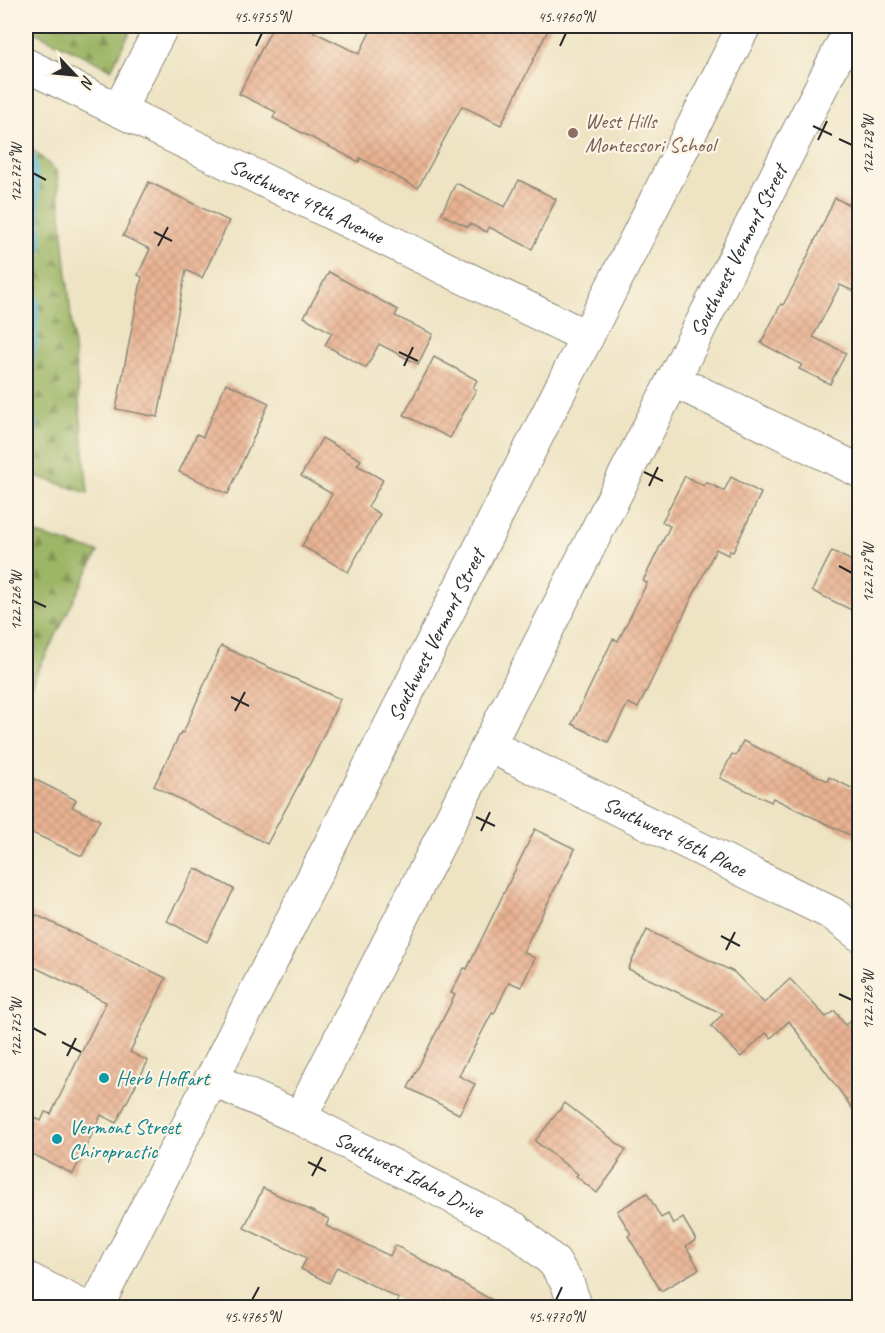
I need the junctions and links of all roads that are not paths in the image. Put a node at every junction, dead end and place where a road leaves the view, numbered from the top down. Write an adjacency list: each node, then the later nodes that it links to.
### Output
1 (162, 26): 5 (street)
2 (744, 26): 6 (street, Southwest Vermont Street)
3 (852, 26): 7 (street, Southwest Vermont Street)
4 (26, 65): 5 (street, Southwest 49th Avenue)
5 (118, 110): 6 (street, Southwest 49th Avenue)
6 (587, 337): 11 (street, Southwest Vermont Street)
7 (674, 380): 8 (street); 9 (street, Southwest Vermont Street)
8 (860, 471)
9 (488, 746): 10 (street, Southwest 46th Place); 12 (street, Southwest Vermont Street)
10 (860, 935)
11 (211, 1079): 12 (street, Southwest Idaho Drive); 15 (street, Southwest Vermont Street)
12 (300, 1118): 16 (street, Southwest Idaho Drive)
13 (26, 1278): 14 (street)
14 (85, 1308)
15 (96, 1308)
16 (576, 1308)

